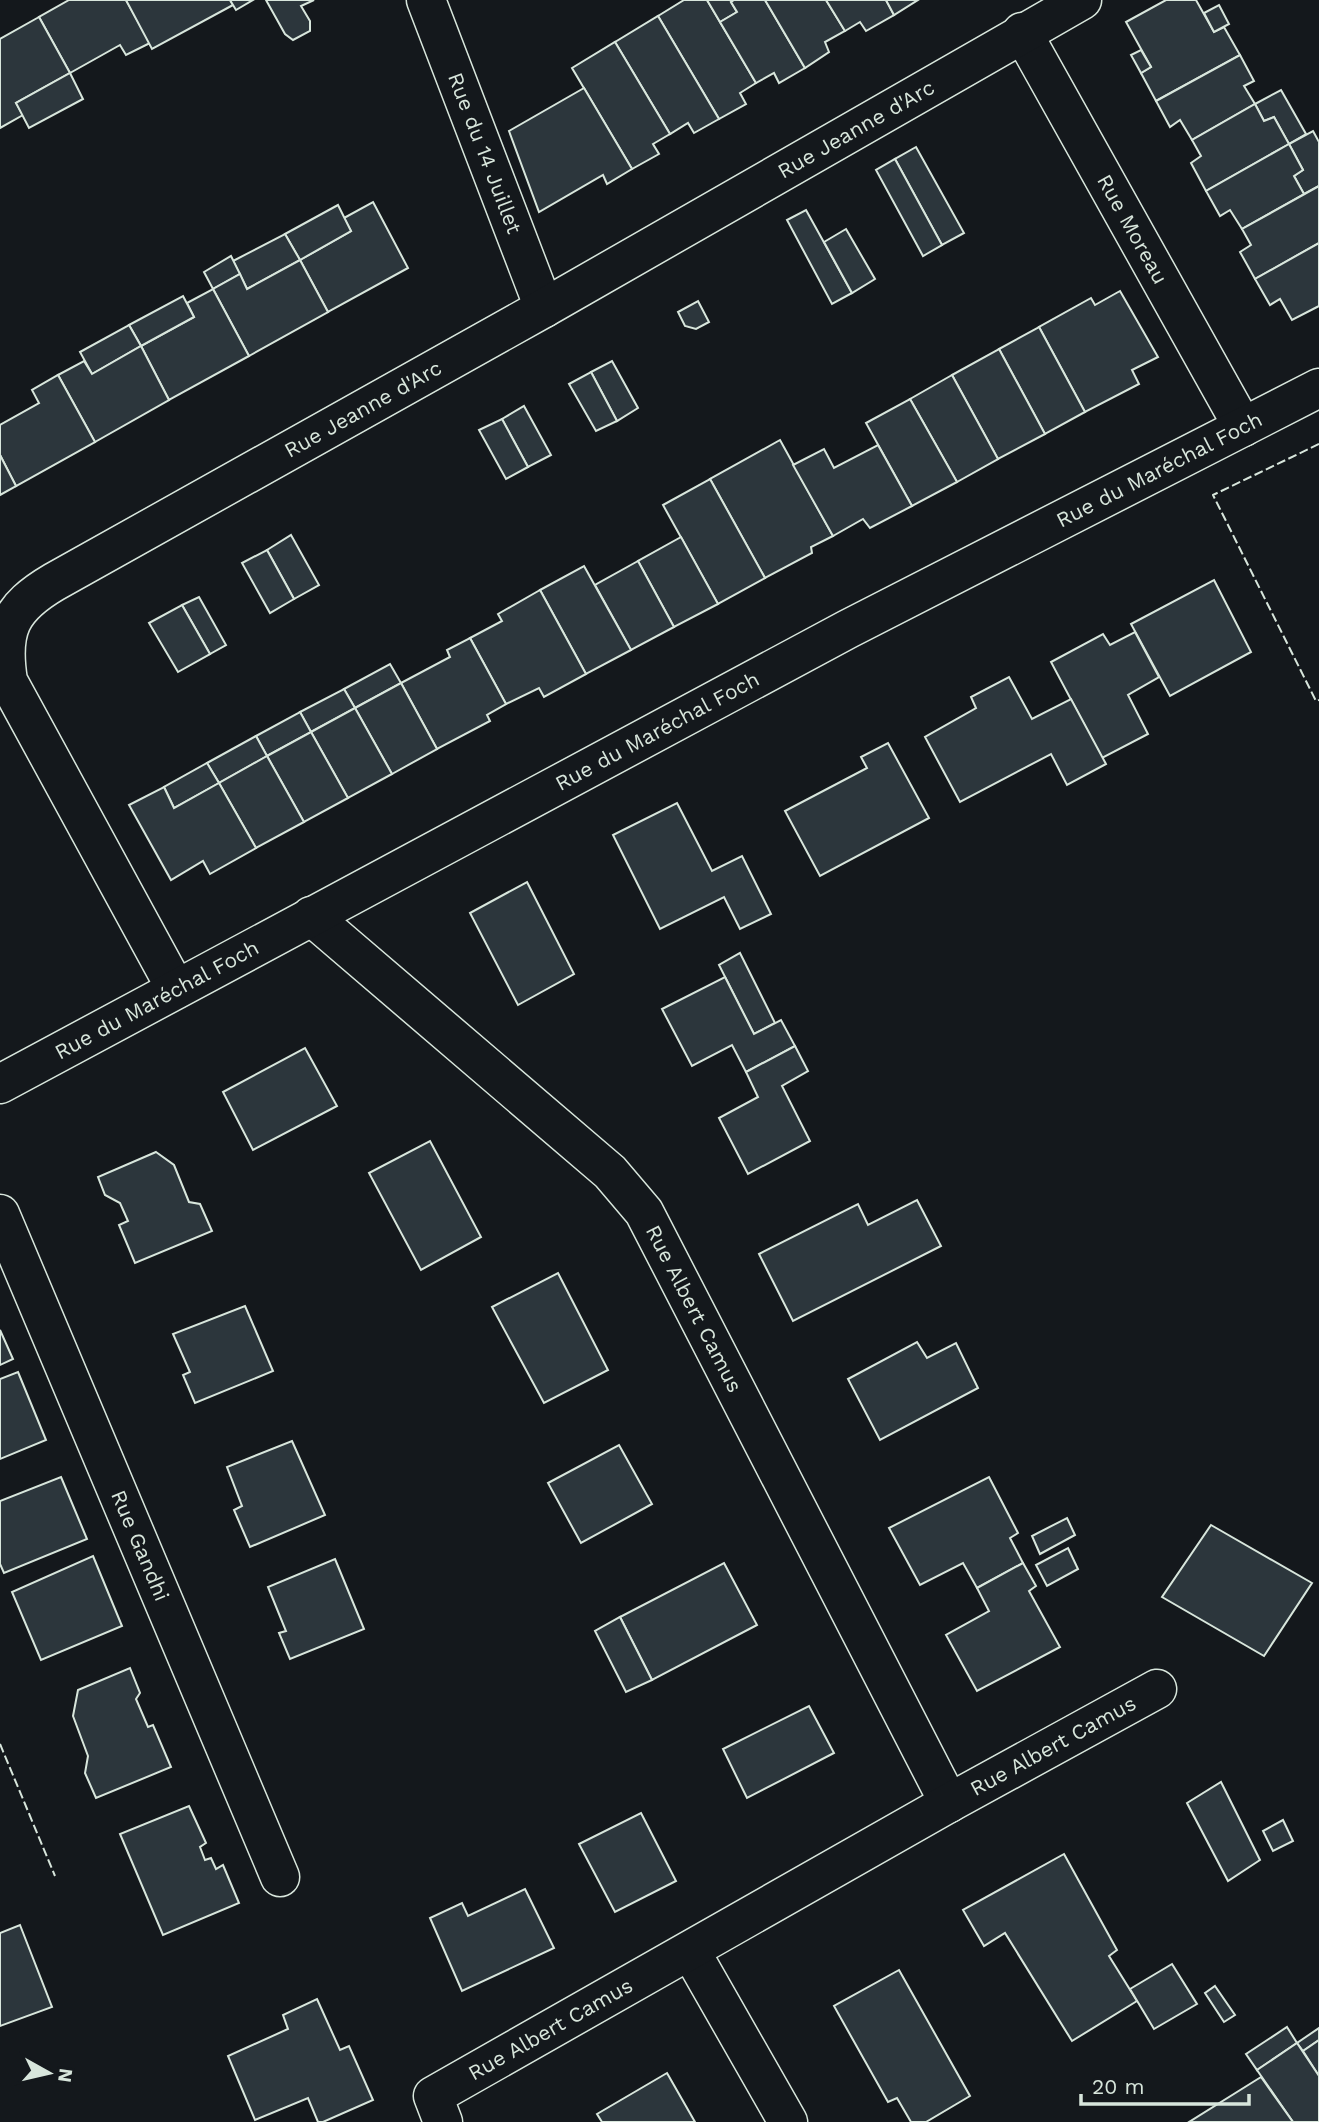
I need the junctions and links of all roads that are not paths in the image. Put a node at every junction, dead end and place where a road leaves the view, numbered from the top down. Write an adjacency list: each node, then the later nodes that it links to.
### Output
1 (425, 0): 4 (street, Rue du 14 Juillet)
2 (1082, 0): 3 (street, Rue Jeanne d'Arc)
3 (1021, 32): 4 (street, Rue Jeanne d'Arc); 6 (street, Rue Moreau)
4 (544, 308): 8 (street, Rue Jeanne d'Arc)
5 (1319, 388): 6 (street, Rue du Maréchal Foch)
6 (1243, 427): 7 (street, Rue du Maréchal Foch)
7 (311, 916): 8 (street, Rue du Maréchal Foch); 12 (street, Rue Albert Camus)
8 (176, 989): 9 (street, Rue du Maréchal Foch)
9 (0, 1084)
10 (0, 1214): 13 (street, Rue Gandhi)
11 (1157, 1689): 12 (street, Rue Albert Camus)
12 (949, 1803): 14 (street, Rue Albert Camus)
13 (280, 1877)
14 (691, 1952): 15 (street, Rue Albert Camus); 16 (street)
15 (443, 2122)
16 (788, 2122)

